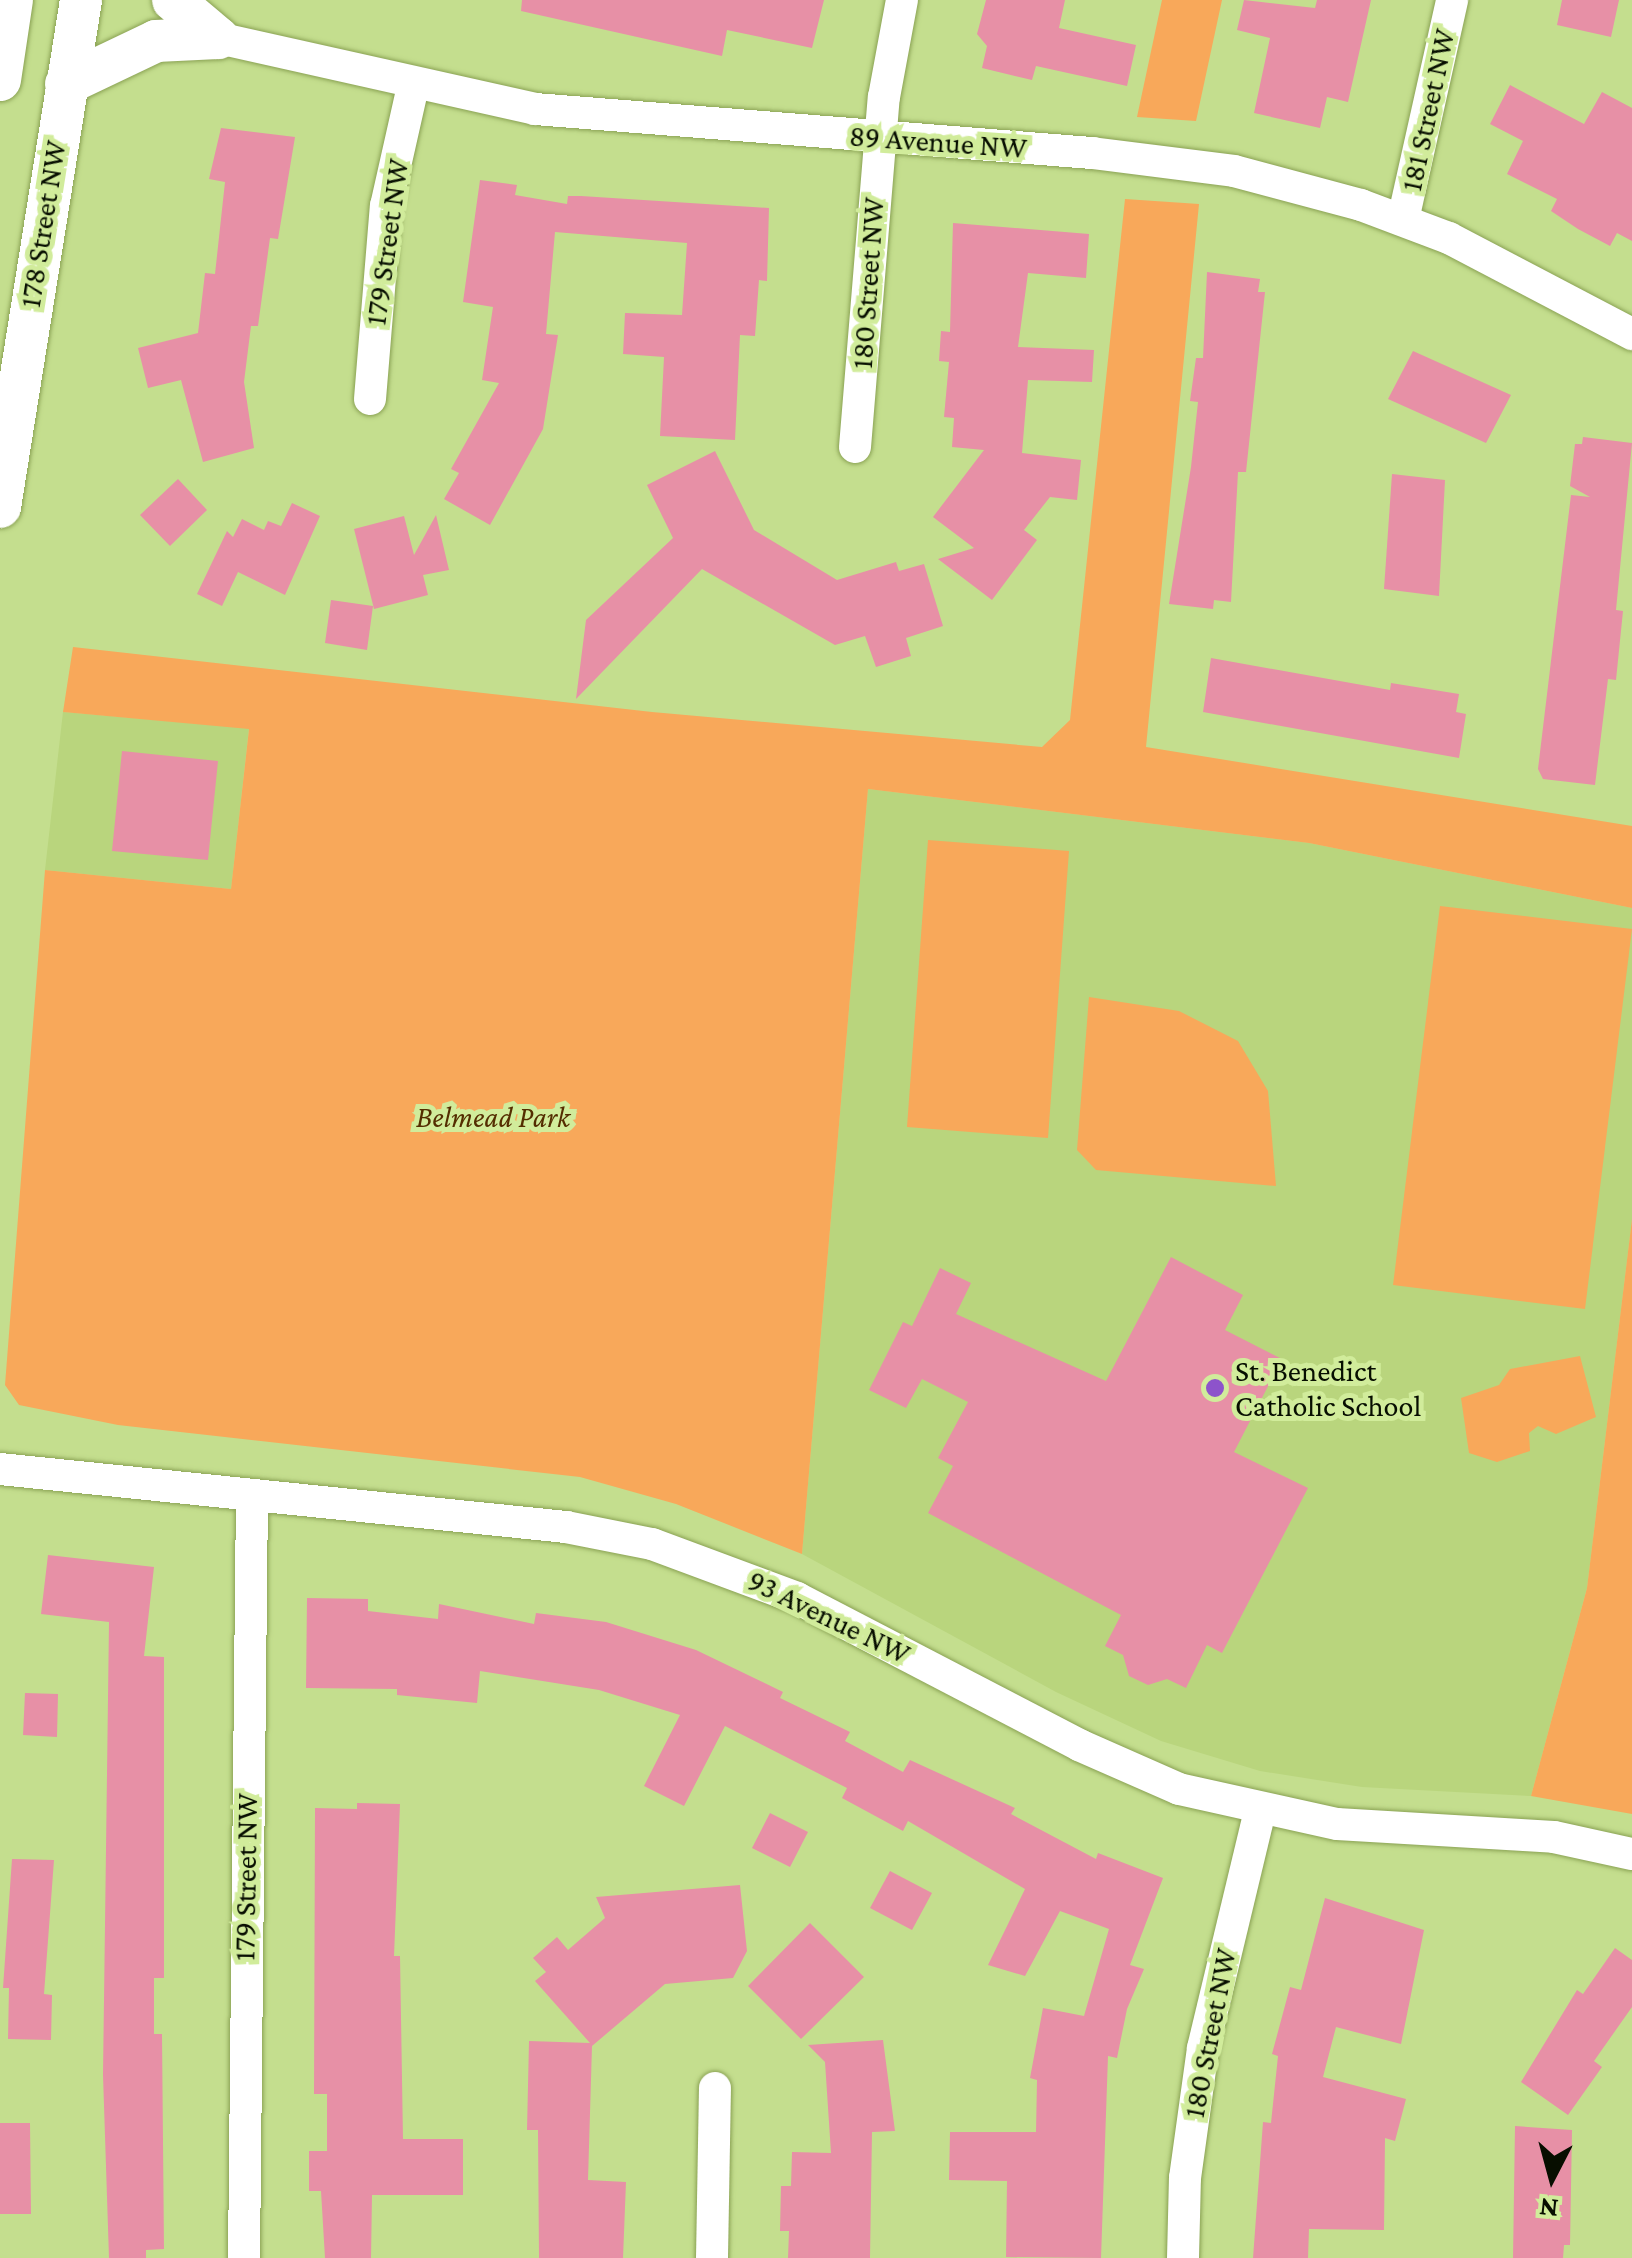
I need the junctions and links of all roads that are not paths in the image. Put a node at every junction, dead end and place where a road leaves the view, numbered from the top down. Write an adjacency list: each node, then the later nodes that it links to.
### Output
1 (12, 0): 7 (main road)
2 (81, 0): 8 (main road, 178 Street NW)
3 (173, 0): 6 (main road)
4 (902, 0): 10 (street, 180 Street NW)
5 (1452, 0): 11 (street, 181 Street NW)
6 (218, 38): 8 (main road); 9 (street, 89 Avenue NW)
7 (0, 73)
8 (66, 84): 15 (main road, 178 Street NW)
9 (414, 86): 10 (street, 89 Avenue NW); 13 (street, 179 Street NW)
10 (880, 138): 11 (street, 89 Avenue NW); 14 (street, 180 Street NW)
11 (1403, 220): 12 (street, 89 Avenue NW)
12 (1632, 334)
13 (370, 399)
14 (856, 448)
15 (0, 508)
16 (0, 1469): 17 (street, 93 Avenue NW)
17 (252, 1496): 18 (street, 93 Avenue NW); 21 (street, 179 Street NW)
18 (1260, 1811): 19 (street, 93 Avenue NW); 23 (street, 180 Street NW)
19 (1632, 1854)
20 (715, 2088): 22 (street)
21 (244, 2258)
22 (712, 2258)
23 (1183, 2258)

